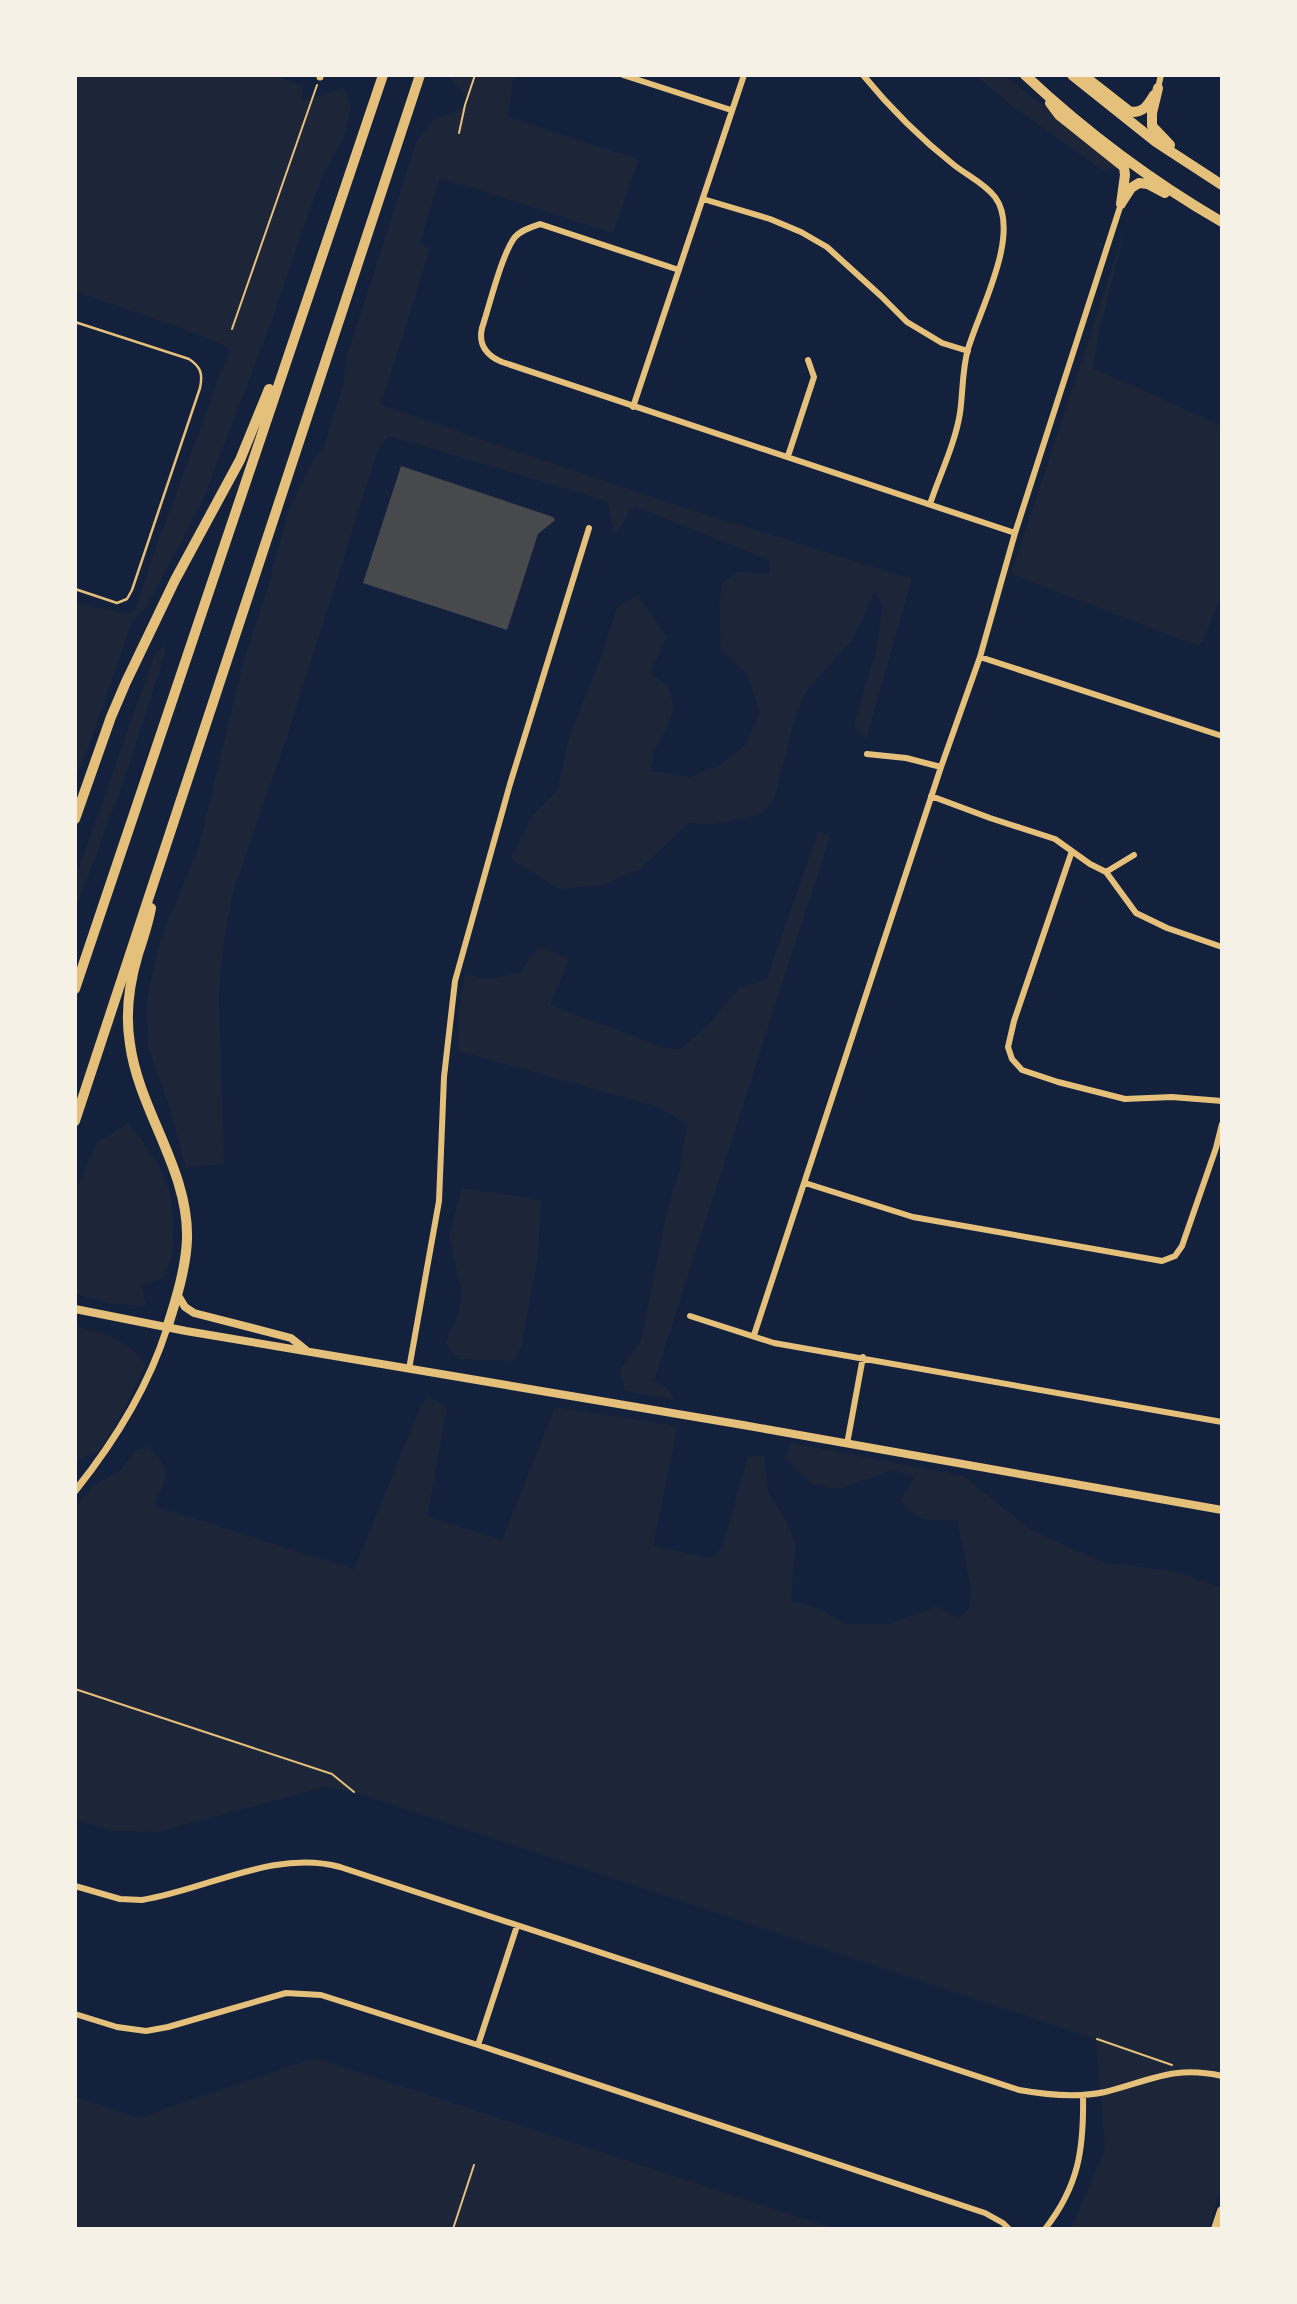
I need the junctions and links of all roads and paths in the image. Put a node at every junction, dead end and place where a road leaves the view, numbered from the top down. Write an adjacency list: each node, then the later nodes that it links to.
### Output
1 (383, 75): 23 (highway)
2 (420, 75): 43 (highway)
3 (475, 75): 15 (path)
4 (624, 75): 14 (street)
5 (744, 75): 14 (street)
6 (863, 75): 26 (street)
7 (1025, 75): 12 (main road)
8 (1072, 75): 16 (main road)
9 (1083, 75): 13 (main road)
10 (1161, 75): 13 (street)
11 (318, 76): 25 (path)
12 (1037, 86): 19 (main road); 20 (main road)
13 (1157, 88): 16 (main road)
14 (731, 110): 18 (street)
15 (459, 133)
16 (1201, 173): 17 (main road)
17 (1222, 185)
18 (703, 199): 22 (street); 26 (street)
19 (1121, 204): 20 (main road); 32 (street)
20 (1206, 213): 21 (main road)
21 (1222, 222)
22 (679, 270): 28 (street); 28 (street)
23 (306, 297): 39 (highway); 45 (highway)
24 (75, 322): 33 (lane)
25 (232, 330)
26 (968, 351): 30 (street)
27 (808, 360): 29 (street)
28 (634, 407): 29 (street)
29 (788, 456): 30 (street)
30 (930, 503): 32 (street)
31 (589, 528): 57 (street)
32 (1015, 533): 34 (street)
33 (75, 589)
34 (980, 657): 35 (street); 37 (street)
35 (1222, 736)
36 (867, 754): 37 (street)
37 (941, 767): 38 (street)
38 (931, 796): 40 (street); 49 (street)
39 (75, 819)
40 (1072, 851): 42 (street); 46 (street)
41 (1134, 855): 42 (street)
42 (1105, 872): 44 (street)
43 (155, 880): 47 (highway); 50 (highway)
44 (1222, 947)
45 (75, 989)
46 (1222, 1101)
47 (75, 1121)
48 (1222, 1124): 49 (street)
49 (805, 1184): 54 (street)
50 (177, 1294): 53 (highway); 55 (main road)
51 (75, 1309): 53 (main road)
52 (690, 1316): 54 (street)
53 (167, 1328): 55 (main road); 60 (street)
54 (754, 1335): 56 (street)
55 (309, 1352): 57 (main road)
56 (863, 1357): 58 (street); 59 (street)
57 (409, 1369): 59 (main road)
58 (1222, 1422)
59 (847, 1444): 61 (main road)
60 (75, 1490)
61 (1222, 1510)
62 (75, 1689): 63 (path)
63 (354, 1792)
64 (75, 1886): 65 (street)
65 (517, 1926): 68 (street); 71 (street)
66 (75, 2014): 68 (street)
67 (1097, 2039): 69 (path)
68 (478, 2045): 75 (street)
69 (1190, 2071): 70 (street); 71 (street)
70 (1222, 2076)
71 (1083, 2095): 76 (street)
72 (474, 2165): 74 (path)
73 (1222, 2211): 77 (main road)
74 (453, 2229)
75 (1009, 2229)
76 (1045, 2229)
77 (1216, 2229)

